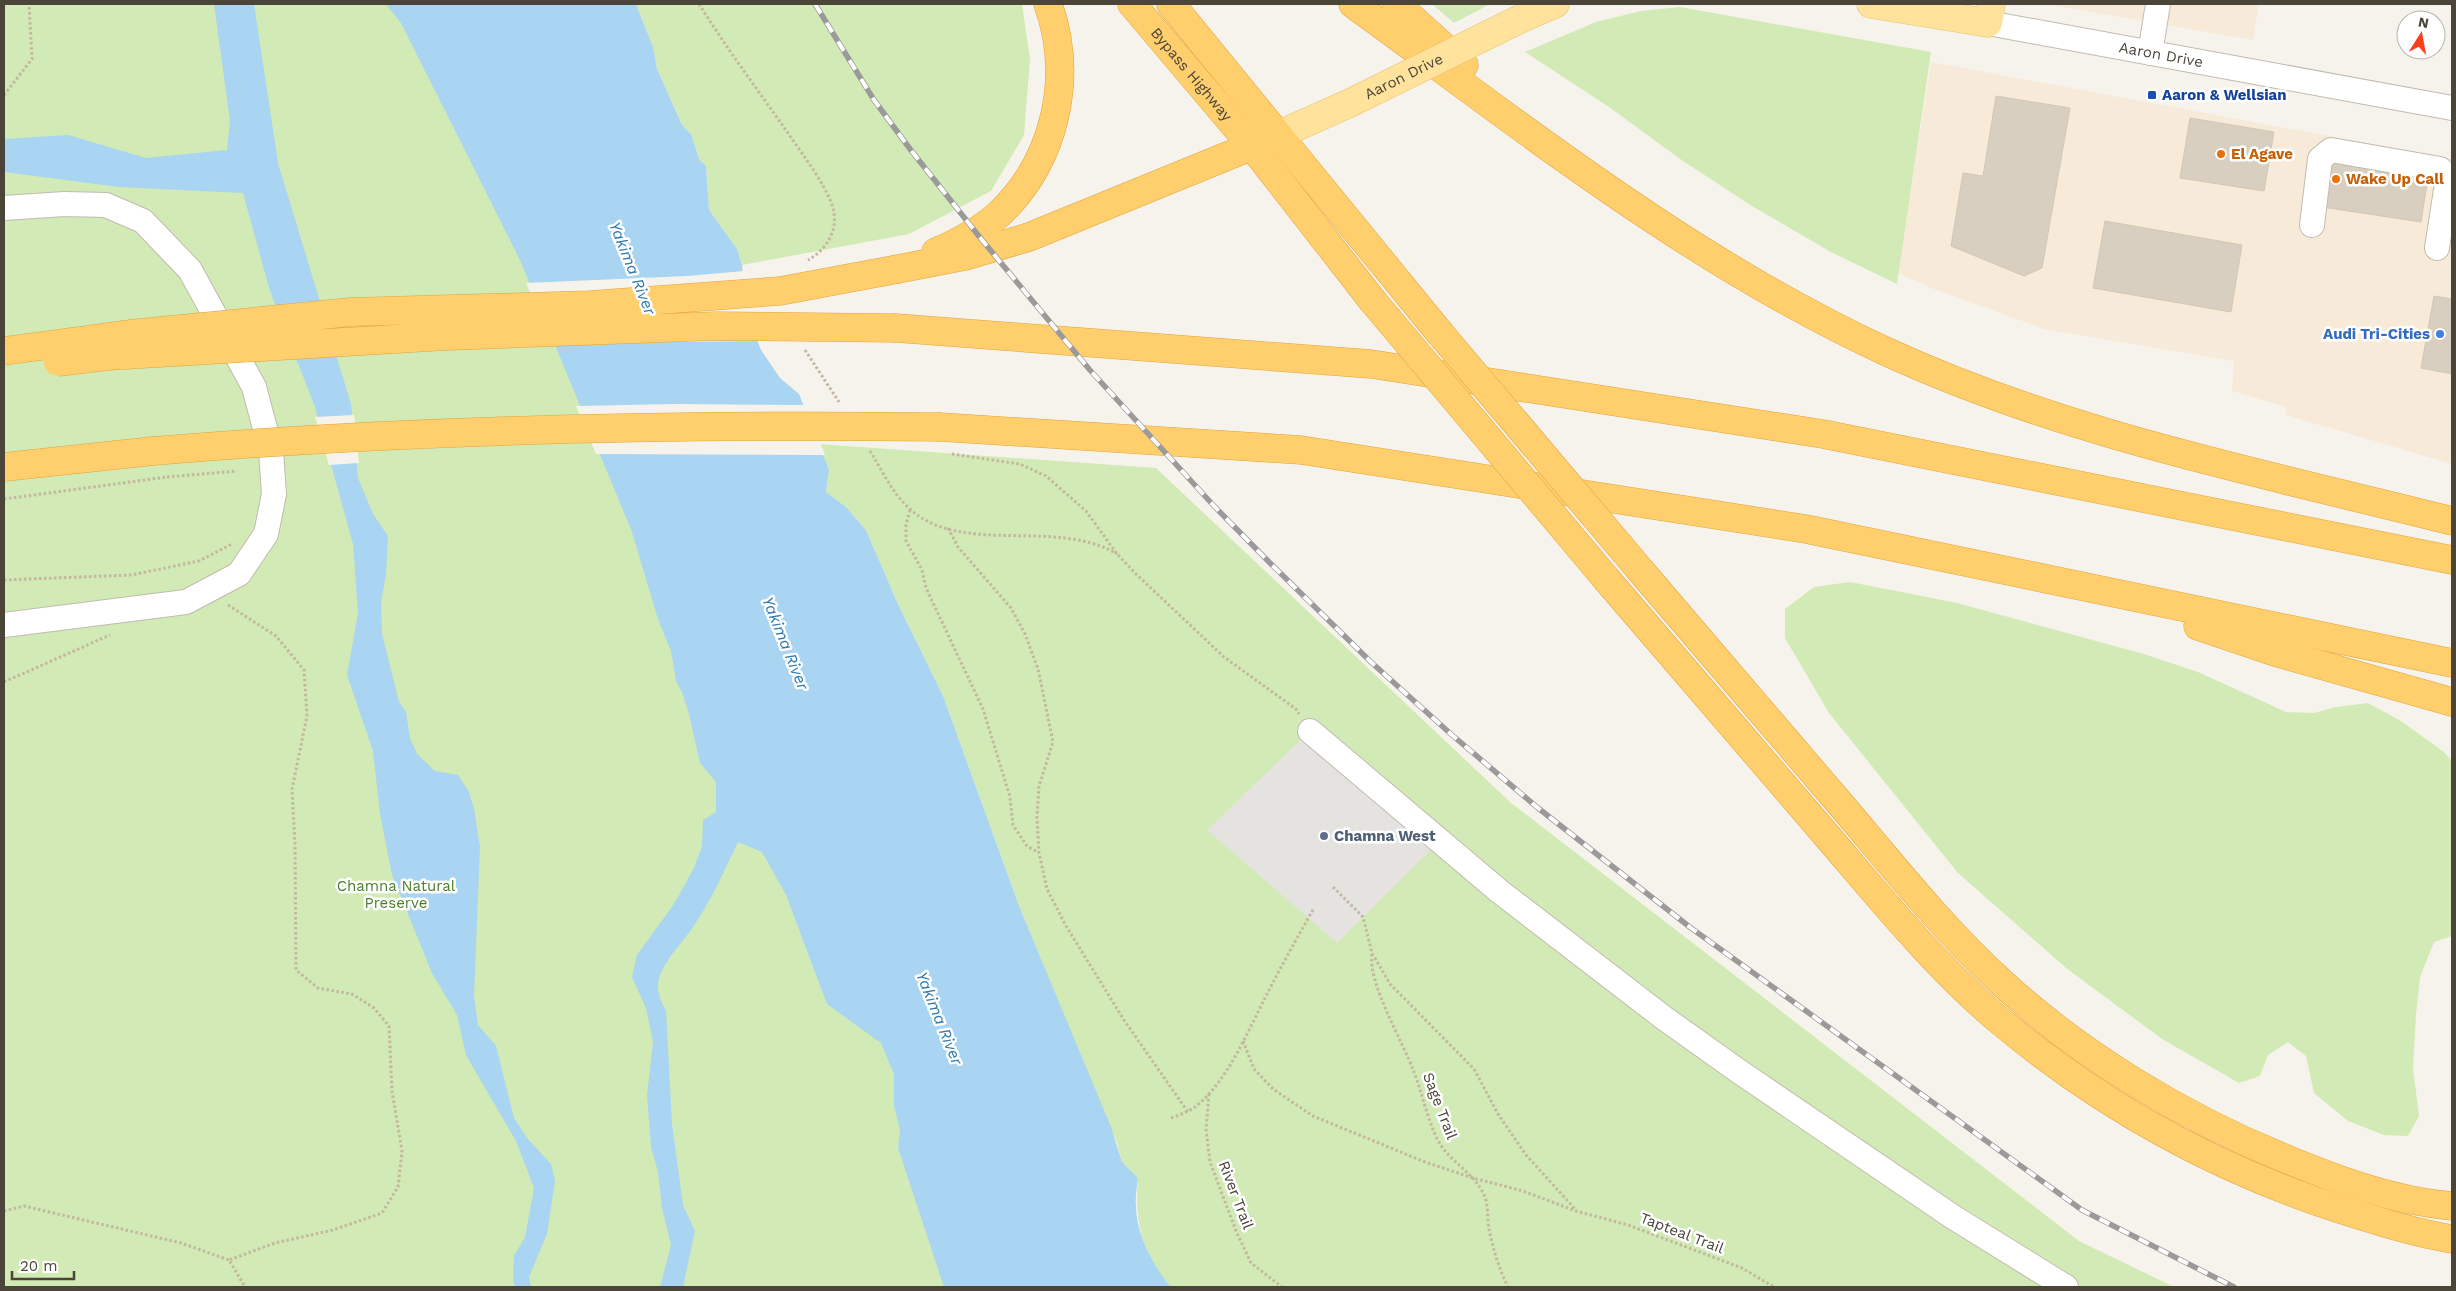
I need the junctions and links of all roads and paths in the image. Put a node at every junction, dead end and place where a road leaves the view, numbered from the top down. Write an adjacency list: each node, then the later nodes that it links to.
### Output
1 (29, 4): 12 (path)
2 (1048, 4): 20 (highway)
3 (1132, 4): 15 (highway, Bypass Highway)
4 (1171, 4): 14 (highway, Bypass Highway)
5 (1353, 4): 16 (highway)
6 (1396, 4): 16 (highway)
7 (1555, 4): 14 (main road, Aaron Drive, bridge)
8 (1871, 4): 10 (main road, Aaron Drive)
9 (2158, 4): 11 (street)
10 (1990, 14): 11 (street, Aaron Drive)
11 (2150, 53): 13 (street, Aaron Drive)
12 (4, 95)
13 (2452, 108)
14 (1280, 134): 15 (main road, Aaron Drive); 50 (highway, Bypass Highway, bridge)
15 (1252, 146): 20 (highway); 53 (highway, Bypass Highway, bridge)
16 (1565, 157): 28 (highway)
17 (4, 208): 30 (street)
18 (2312, 225): 19 (street)
19 (2437, 248)
20 (898, 269): 21 (highway, bridge)
21 (4, 351)
22 (4, 369): 31 (highway, bridge)
23 (947, 453): 40 (path)
24 (4, 467): 33 (highway, bridge)
25 (167, 477): 26 (path)
26 (4, 499)
27 (910, 510): 41 (path)
28 (2452, 521)
29 (947, 528): 41 (path)
30 (266, 534): 32 (path); 34 (street)
31 (2452, 560)
32 (4, 580)
33 (2075, 586): 37 (highway); 39 (highway)
34 (207, 590): 35 (street); 54 (path)
35 (4, 624)
36 (113, 634): 38 (path)
37 (2452, 663)
38 (4, 682)
39 (2452, 702)
40 (1310, 731): 59 (street)
41 (1039, 853): 47 (path)
42 (1333, 887): 44 (path)
43 (1314, 908): 45 (path)
44 (1372, 953): 49 (path, Sage Trail); 52 (path)
45 (1243, 1041): 46 (path); 49 (path, Tapteal Trail)
46 (1209, 1093): 47 (path); 56 (path, River Trail)
47 (1188, 1112): 48 (path)
48 (1172, 1118)
49 (1473, 1178): 52 (path, Tapteal Trail); 57 (path, Sage Trail)
50 (2452, 1206)
51 (4, 1211): 54 (path)
52 (1576, 1211): 58 (path, Tapteal Trail)
53 (2452, 1240)
54 (229, 1260): 55 (path)
55 (245, 1287)
56 (1282, 1287)
57 (1508, 1287)
58 (1774, 1287)
59 (2066, 1287)

